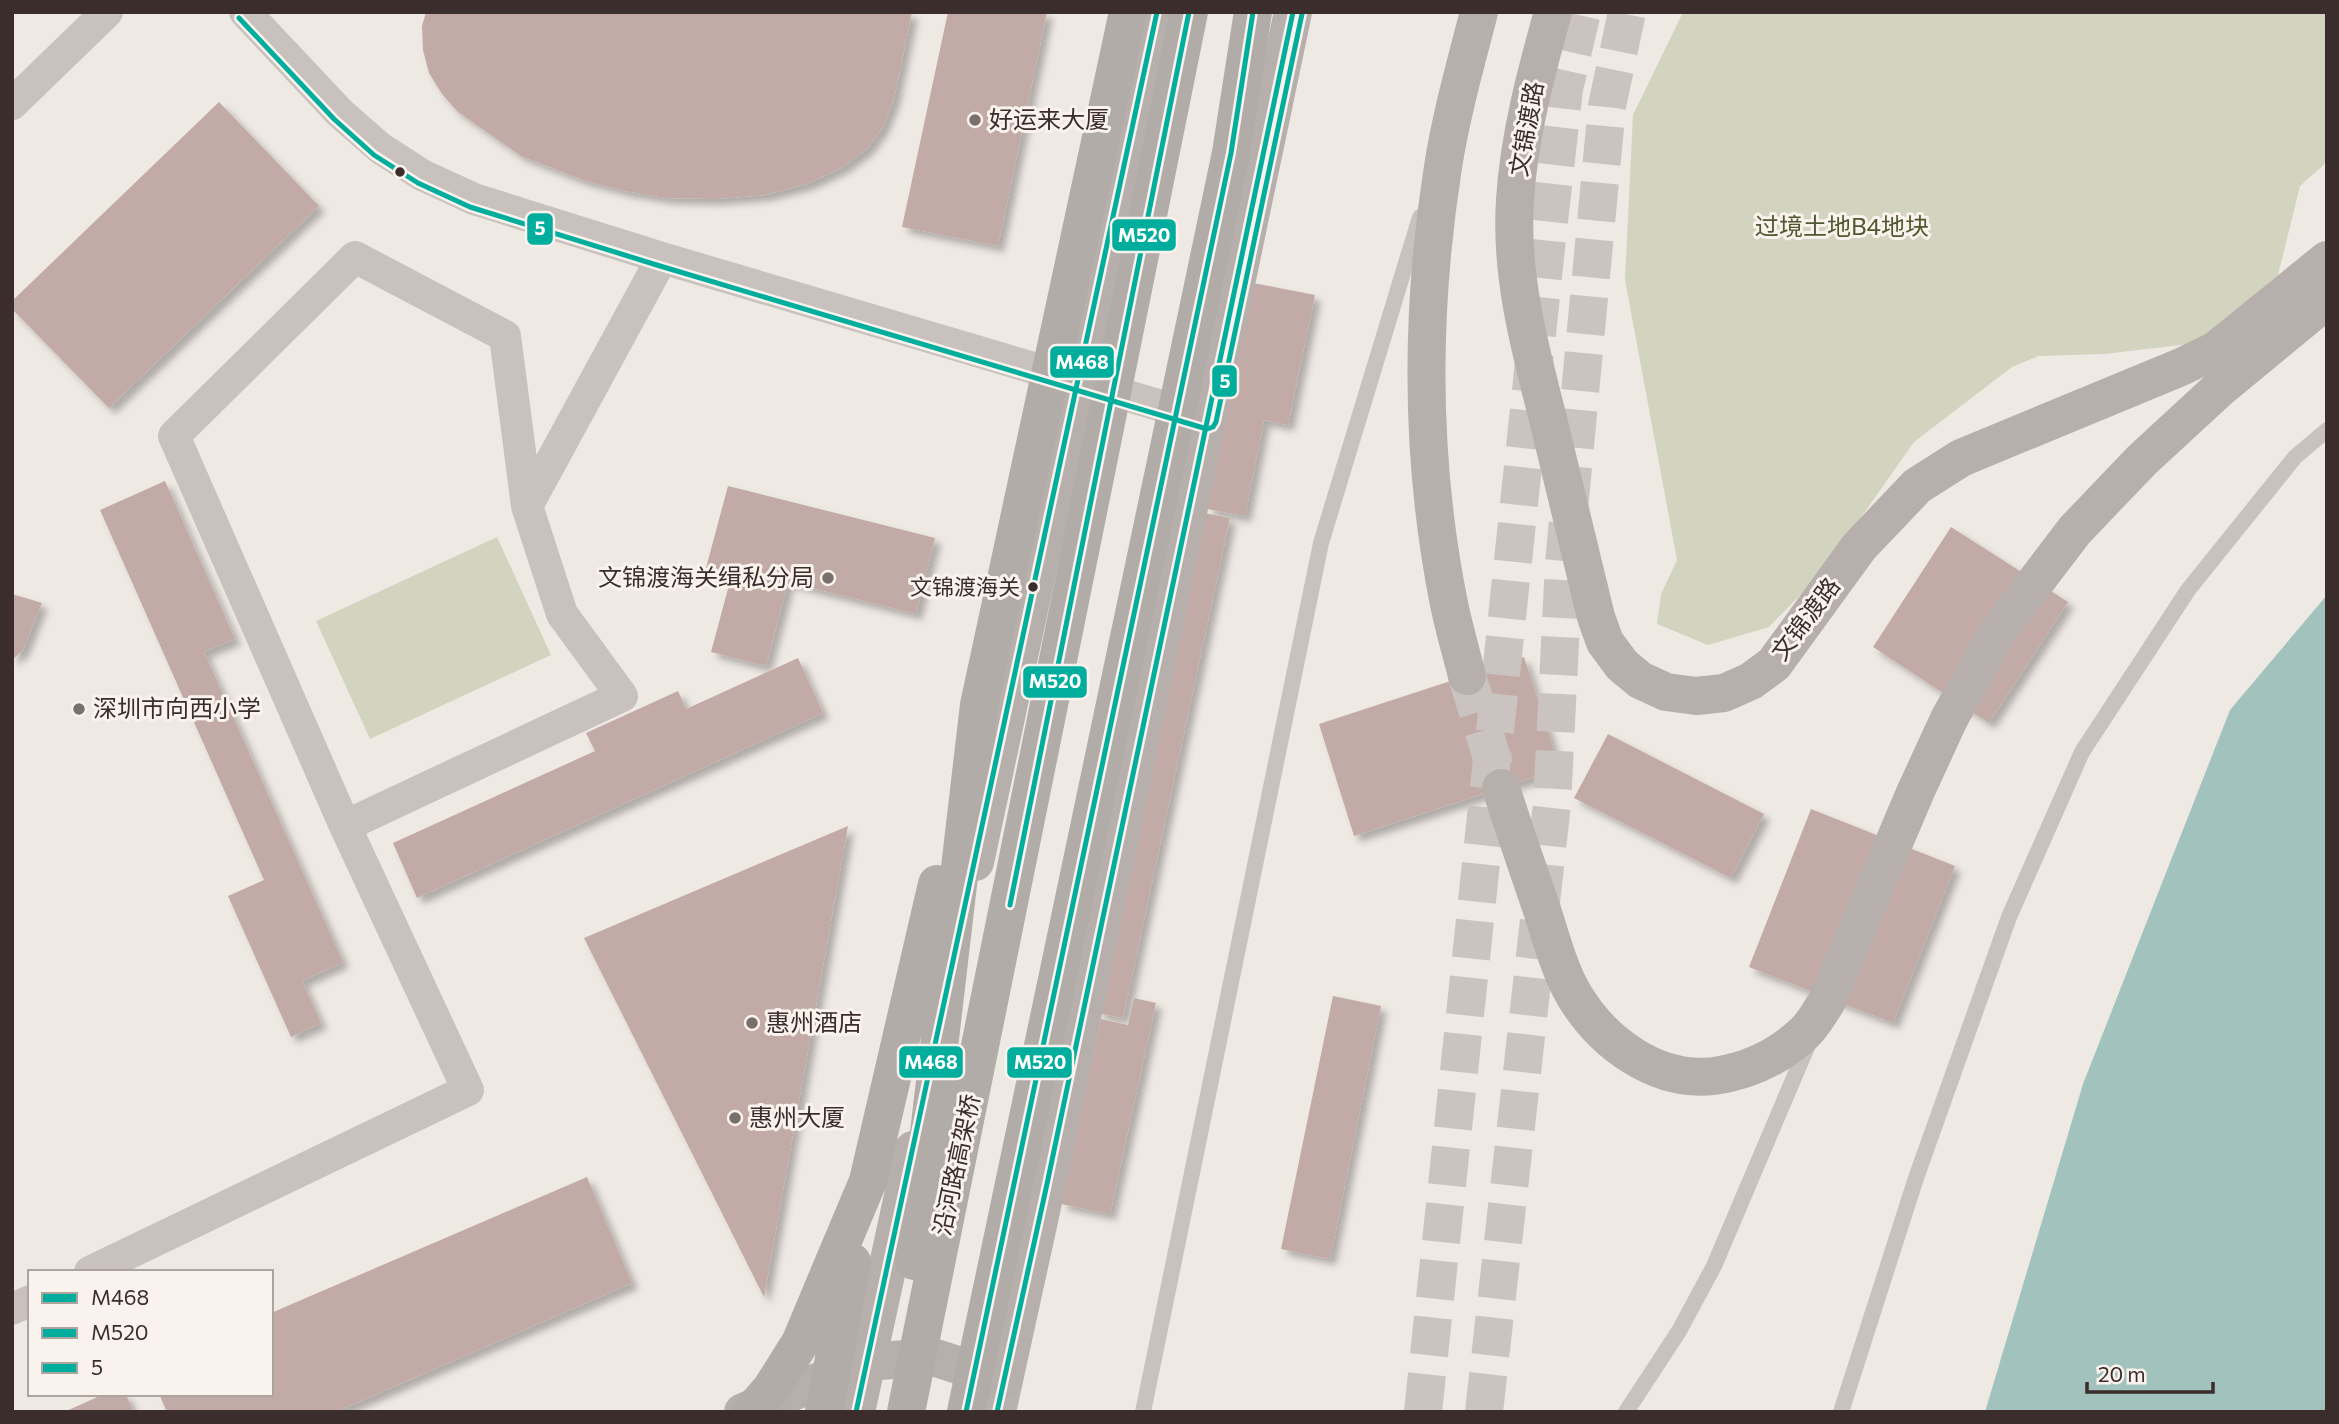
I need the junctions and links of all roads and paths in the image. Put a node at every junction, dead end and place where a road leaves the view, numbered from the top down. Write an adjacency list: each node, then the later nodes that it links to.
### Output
1 (107, 12): 11 (street)
2 (245, 12): 12 (street)
3 (1128, 12): 20 (highway, bridge)
4 (1157, 12): 15 (main road)
5 (1189, 12): 35 (highway, 沿河路高架桥, bridge)
6 (1254, 12): 37 (highway, bridge)
7 (1293, 12): 16 (main road)
8 (1479, 12): 10 (main road)
9 (1553, 12): 13 (main road, 文锦渡路)
10 (1458, 94): 19 (main road); 38 (lane)
11 (12, 104)
12 (662, 258): 15 (street); 18 (street)
13 (2327, 260)
14 (2327, 300): 23 (main road)
15 (1078, 382): 16 (street); 28 (main road)
16 (1208, 420): 29 (main road)
17 (2327, 430): 40 (lane)
18 (527, 506): 22 (street); 22 (street)
19 (1467, 676)
20 (979, 705): 24 (highway, bridge); 34 (highway, bridge)
21 (1500, 788): 23 (main road)
22 (345, 826): 25 (street)
23 (1826, 1003): 39 (lane)
24 (868, 1181): 31 (highway, bridge); 32 (highway, bridge)
25 (94, 1270)
26 (28, 1302): 27 (street)
27 (12, 1309)
28 (867, 1362): 29 (main road); 30 (main road); 33 (main road)
29 (1000, 1396): 36 (main road)
30 (743, 1412)
31 (751, 1412)
32 (824, 1412)
33 (856, 1412)
34 (897, 1412)
35 (906, 1412)
36 (956, 1412)
37 (966, 1412)
38 (1143, 1412)
39 (1626, 1412)
40 (1841, 1412)

